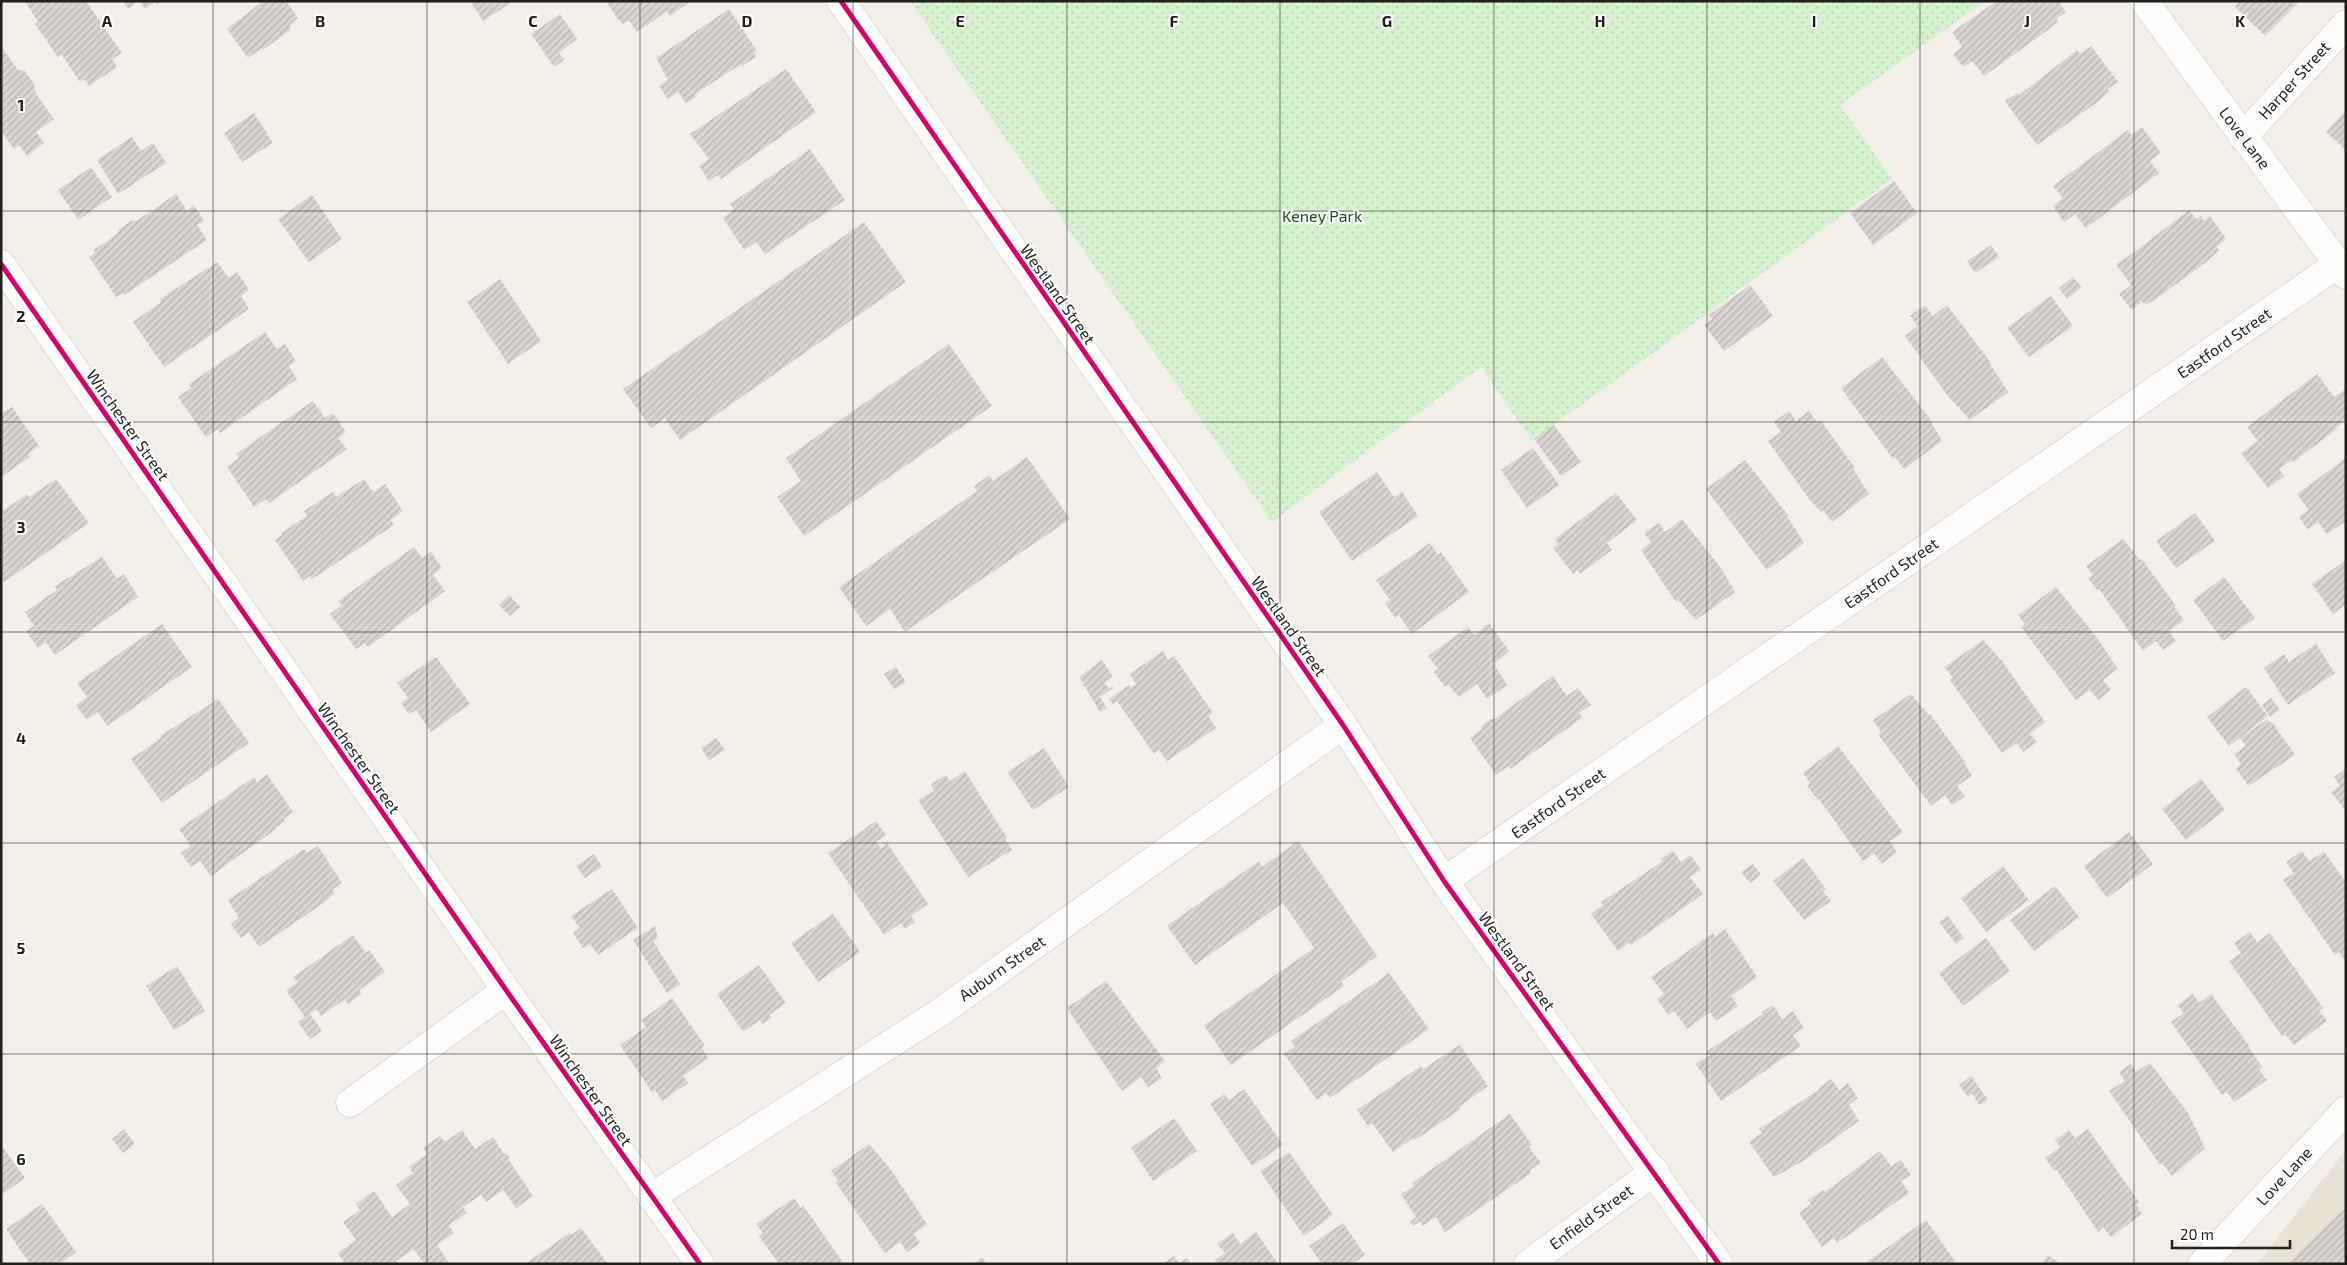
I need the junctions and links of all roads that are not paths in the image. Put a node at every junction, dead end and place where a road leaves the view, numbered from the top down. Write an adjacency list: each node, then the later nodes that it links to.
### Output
1 (841, 1): 7 (street, Westland Street)
2 (2144, 1): 4 (street, Love Lane)
3 (2346, 24): 4 (street, Harper Street)
4 (2243, 137): 6 (street, Love Lane)
5 (1, 264): 9 (street, Winchester Street)
6 (2342, 270): 8 (street, Eastford Street)
7 (1343, 725): 8 (street, Westland Street); 13 (street, Auburn Street)
8 (1444, 881): 12 (street, Westland Street)
9 (506, 990): 10 (street); 13 (street, Winchester Street)
10 (350, 1103)
11 (2346, 1110): 17 (street, Love Lane)
12 (1654, 1171): 15 (street, Enfield Street); 16 (street, Westland Street)
13 (651, 1196): 14 (street, Winchester Street)
14 (700, 1264)
15 (1528, 1264)
16 (1719, 1264)
17 (2202, 1264)

